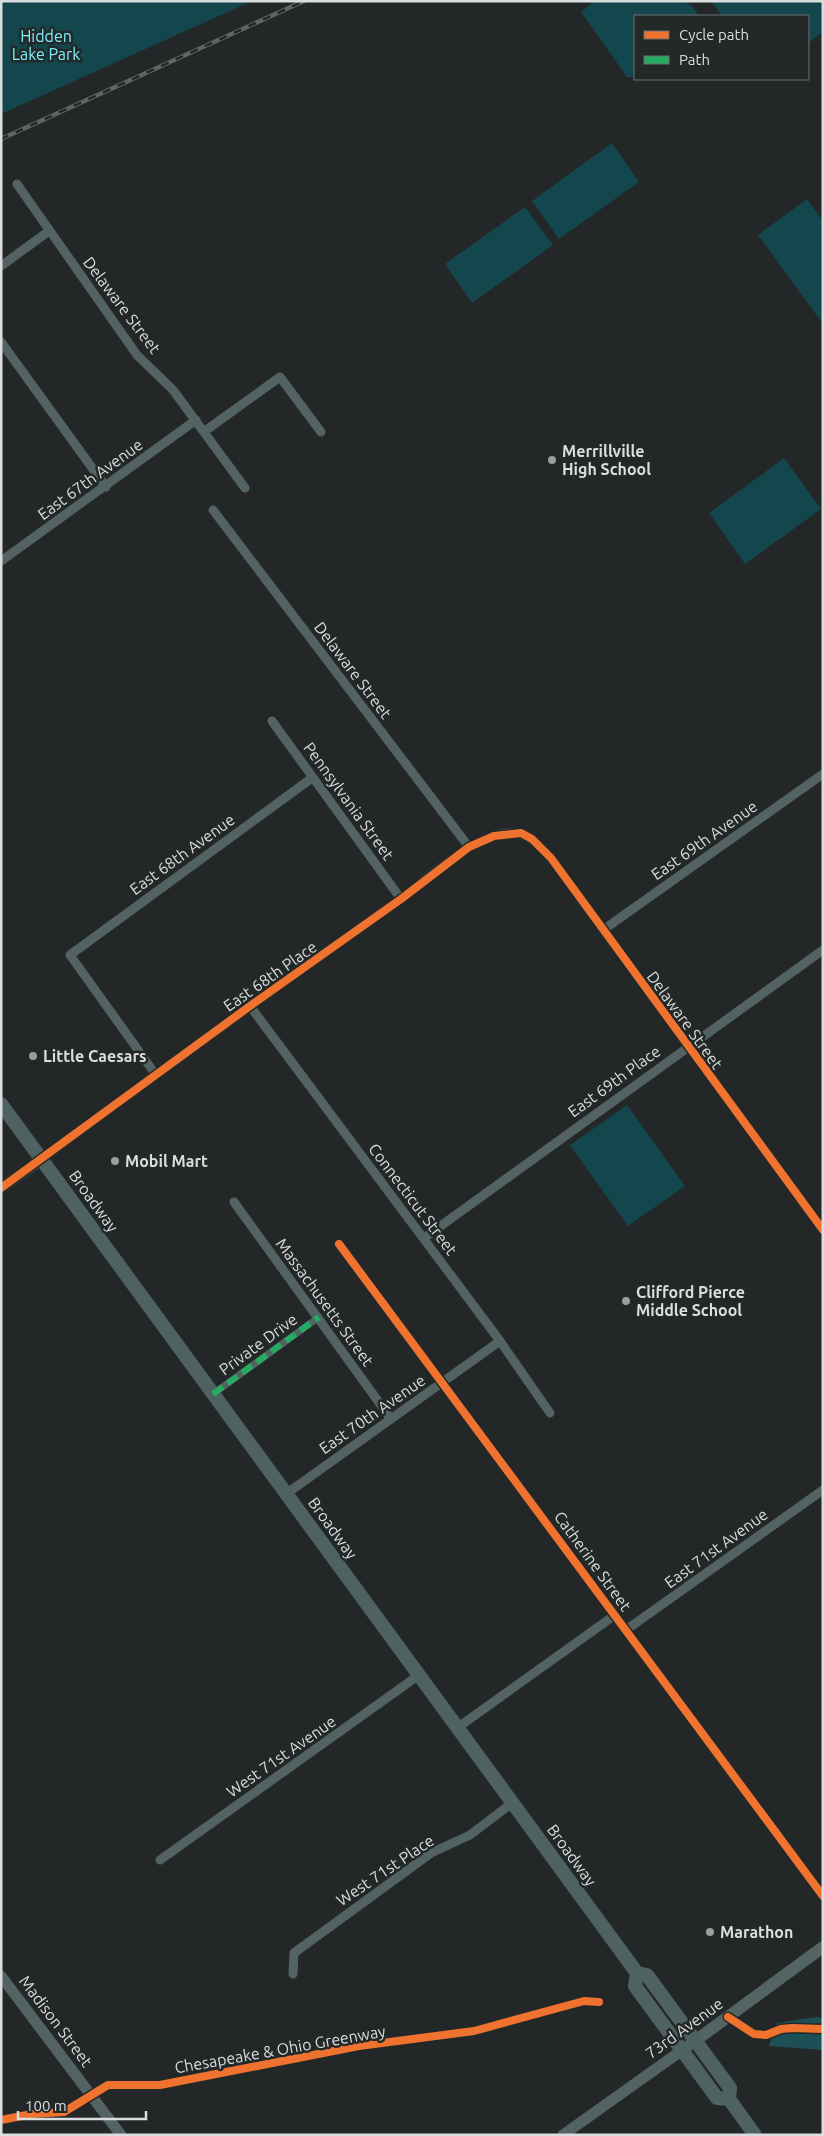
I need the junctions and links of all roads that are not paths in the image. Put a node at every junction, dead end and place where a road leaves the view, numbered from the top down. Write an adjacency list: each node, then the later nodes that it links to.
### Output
1 (17, 184): 2 (street, Delaware Street)
2 (49, 230): 3 (street); 5 (street, Delaware Street)
3 (1, 266)
4 (1, 342): 8 (street)
5 (196, 420): 6 (street, Delaware Street); 8 (street, East 67th Avenue)
6 (205, 431): 7 (street); 9 (street, Delaware Street)
7 (322, 432)
8 (106, 487): 11 (street, East 67th Avenue)
9 (245, 488)
10 (213, 510): 16 (street, Delaware Street)
11 (1, 561)
12 (272, 720): 14 (street, Pennsylvania Street)
13 (823, 774): 18 (street, East 69th Avenue)
14 (312, 778): 17 (street, Pennsylvania Street); 22 (street, East 68th Avenue)
15 (521, 833): 16 (street, East 68th Place); 18 (street, Delaware Street)
16 (469, 847): 17 (street, East 68th Place)
17 (401, 899): 20 (street, East 68th Place)
18 (603, 930): 21 (street, Delaware Street)
19 (823, 950): 21 (street, East 69th Place)
20 (250, 1006): 22 (street, East 68th Place); 28 (street, Connecticut Street)
21 (687, 1046): 27 (street, Delaware Street); 28 (street, East 69th Place)
22 (156, 1075): 24 (street, East 68th Place)
23 (1, 1104): 24 (main road, Broadway)
24 (42, 1159): 25 (street); 33 (main road, Broadway)
25 (1, 1188)
26 (234, 1202): 30 (street, Massachusetts Street)
27 (823, 1230)
28 (424, 1238): 31 (street, Connecticut Street)
29 (339, 1244): 32 (street, Catherine Street)
30 (319, 1317): 33 (street, Private Drive); 35 (street, Massachusetts Street)
31 (500, 1341): 32 (street, East 70th Avenue); 34 (street, Connecticut Street)
32 (443, 1382): 35 (street, East 70th Avenue); 38 (street, Catherine Street)
33 (213, 1394): 37 (main road, Broadway)
34 (550, 1413)
35 (391, 1419): 37 (street, East 70th Avenue)
36 (823, 1490): 39 (street, East 71st Avenue)
37 (286, 1494): 40 (main road, Broadway)
38 (615, 1615): 39 (street, Catherine Street); 41 (street)
39 (626, 1630): 44 (street, Catherine Street)
40 (419, 1675): 41 (main road, Broadway); 43 (street, West 71st Avenue)
41 (457, 1728): 42 (main road, Broadway)
42 (512, 1803): 46 (main road, Broadway); 47 (street, West 71st Place)
43 (160, 1860)
44 (823, 1896)
45 (823, 1947): 49 (main road, 73rd Avenue)
46 (637, 1973): 49 (main road, Broadway); 50 (main road, Broadway)
47 (293, 1974)
48 (1, 1976): 52 (street, Madison Street)
49 (695, 2041): 50 (street, 73rd Avenue); 51 (main road, Broadway)
50 (682, 2050): 51 (main road, Broadway); 53 (street, 73rd Avenue)
51 (729, 2098): 54 (main road, Broadway)
52 (121, 2135)
53 (563, 2135)
54 (755, 2135)

